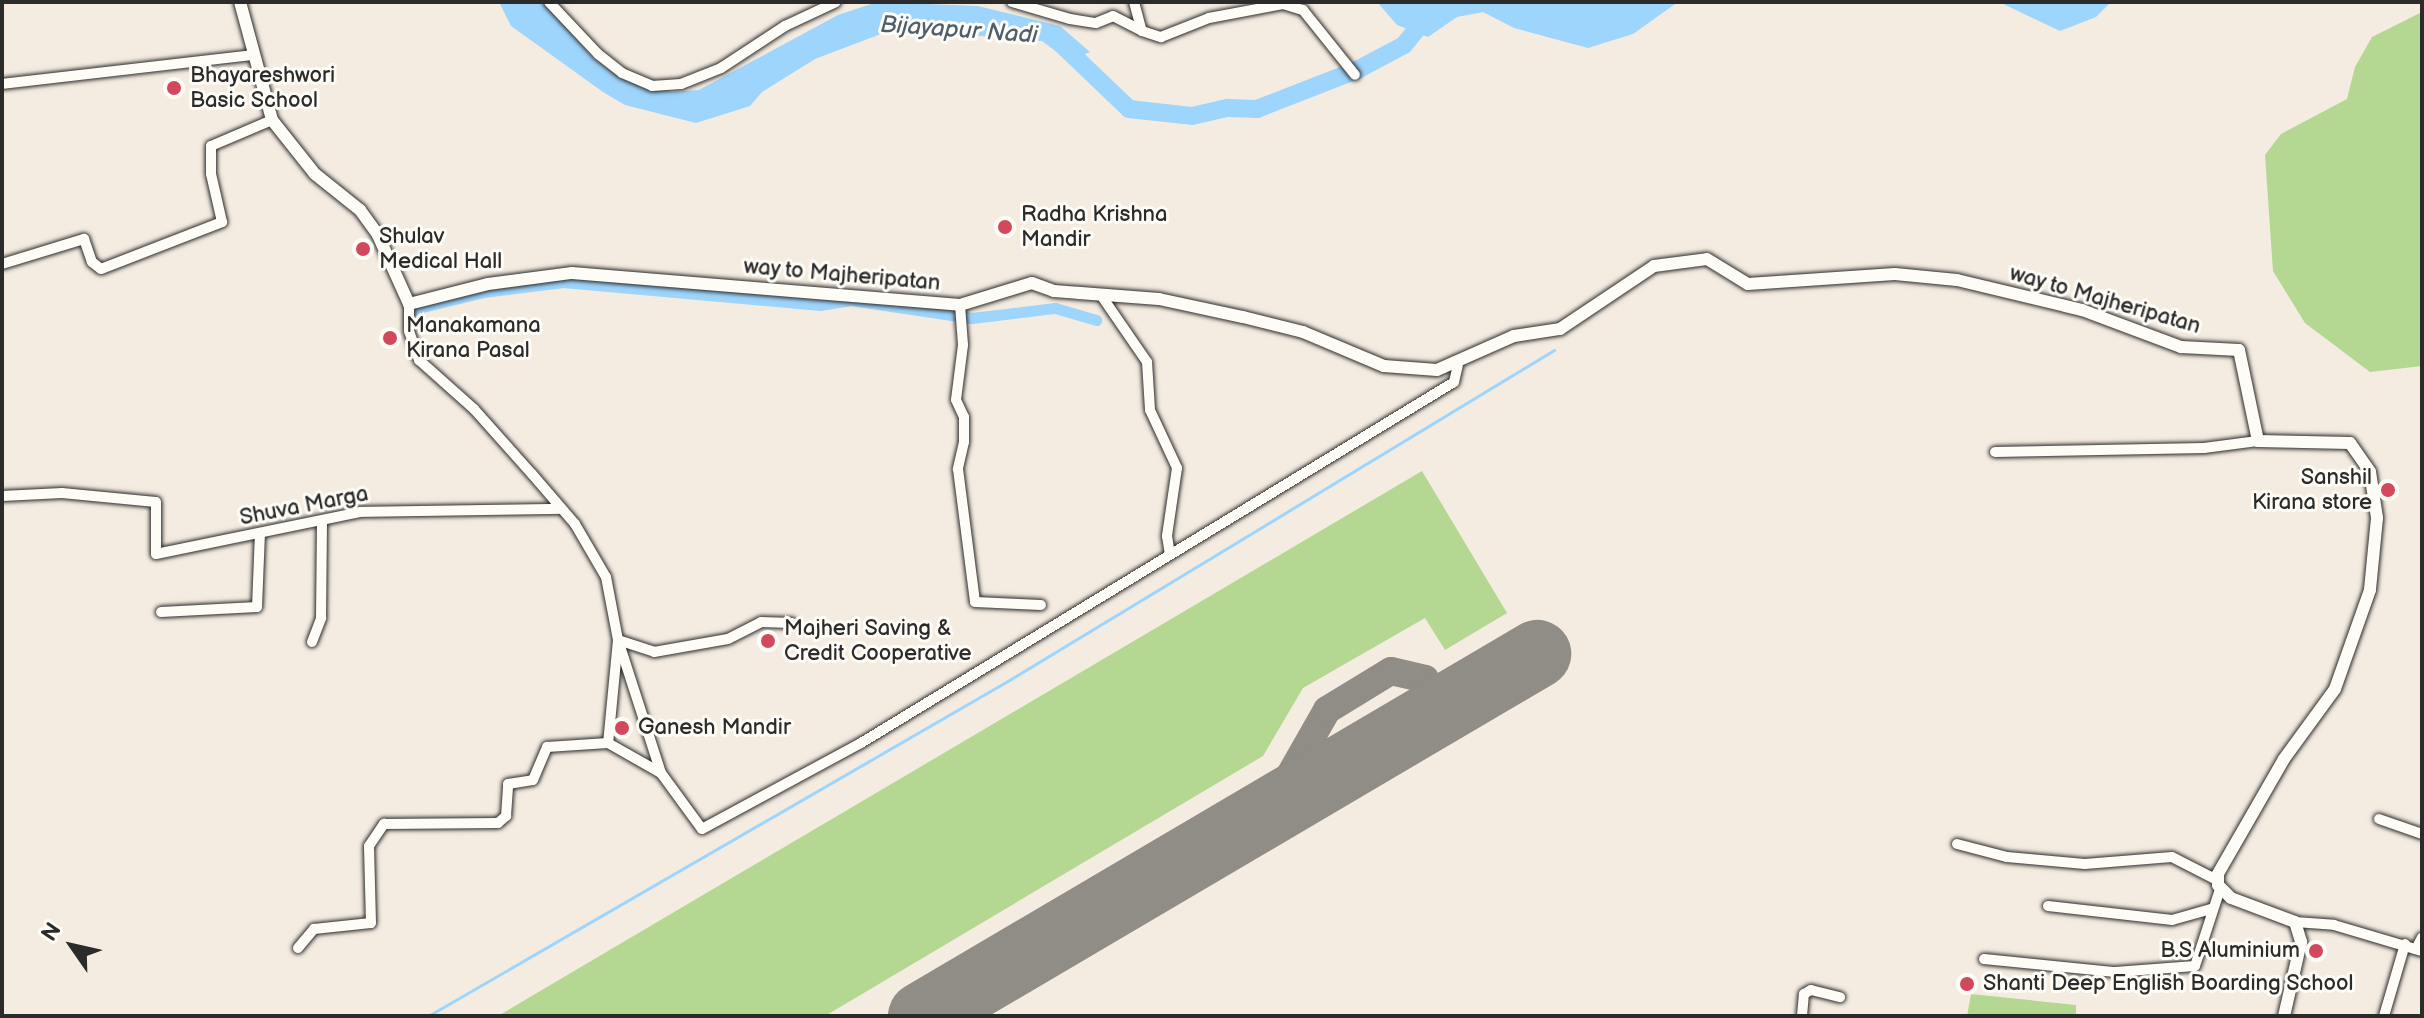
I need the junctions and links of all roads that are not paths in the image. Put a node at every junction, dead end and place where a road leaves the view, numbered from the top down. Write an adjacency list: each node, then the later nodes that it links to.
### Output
1 (240, 2): 7 (main road)
2 (549, 2): 3 (street)
3 (836, 2)
4 (1012, 2): 6 (street)
5 (1134, 2): 6 (street)
6 (1142, 31): 8 (street)
7 (253, 55): 9 (street); 10 (main road)
8 (1353, 71)
9 (2, 84)
10 (272, 120): 11 (street); 13 (main road)
11 (2, 264)
12 (1103, 298): 14 (main road, way to Majheripatan); 15 (main road, way to Majheripatan); 22 (street)
13 (409, 304): 14 (main road, way to Majheripatan); 19 (street)
14 (960, 305): 23 (street)
15 (1458, 365): 16 (main road, way to Majheripatan); 22 (street)
16 (2258, 441): 17 (street); 33 (main road)
17 (1995, 452)
18 (2, 496): 21 (street, Shuva Marga)
19 (561, 509): 20 (street, Shuva Marga); 26 (street)
20 (322, 521): 21 (street, Shuva Marga); 27 (street)
21 (260, 533): 24 (street)
22 (1170, 555): 29 (street)
23 (1041, 605)
24 (161, 612)
25 (792, 623): 26 (street)
26 (618, 640): 28 (street); 29 (street)
27 (312, 642)
28 (608, 743): 29 (street); 38 (street)
29 (661, 773)
30 (2379, 819): 31 (street)
31 (2422, 834)
32 (1957, 844): 33 (street)
33 (2219, 884): 35 (street); 36 (main road)
34 (2048, 906): 35 (street)
35 (2211, 909): 40 (street)
36 (2295, 922): 39 (street); 43 (main road)
37 (2422, 937): 39 (street)
38 (298, 948)
39 (2415, 948): 44 (street)
40 (1984, 959)
41 (1840, 997): 42 (street)
42 (1802, 1016)
43 (2284, 1016)
44 (2384, 1016)

